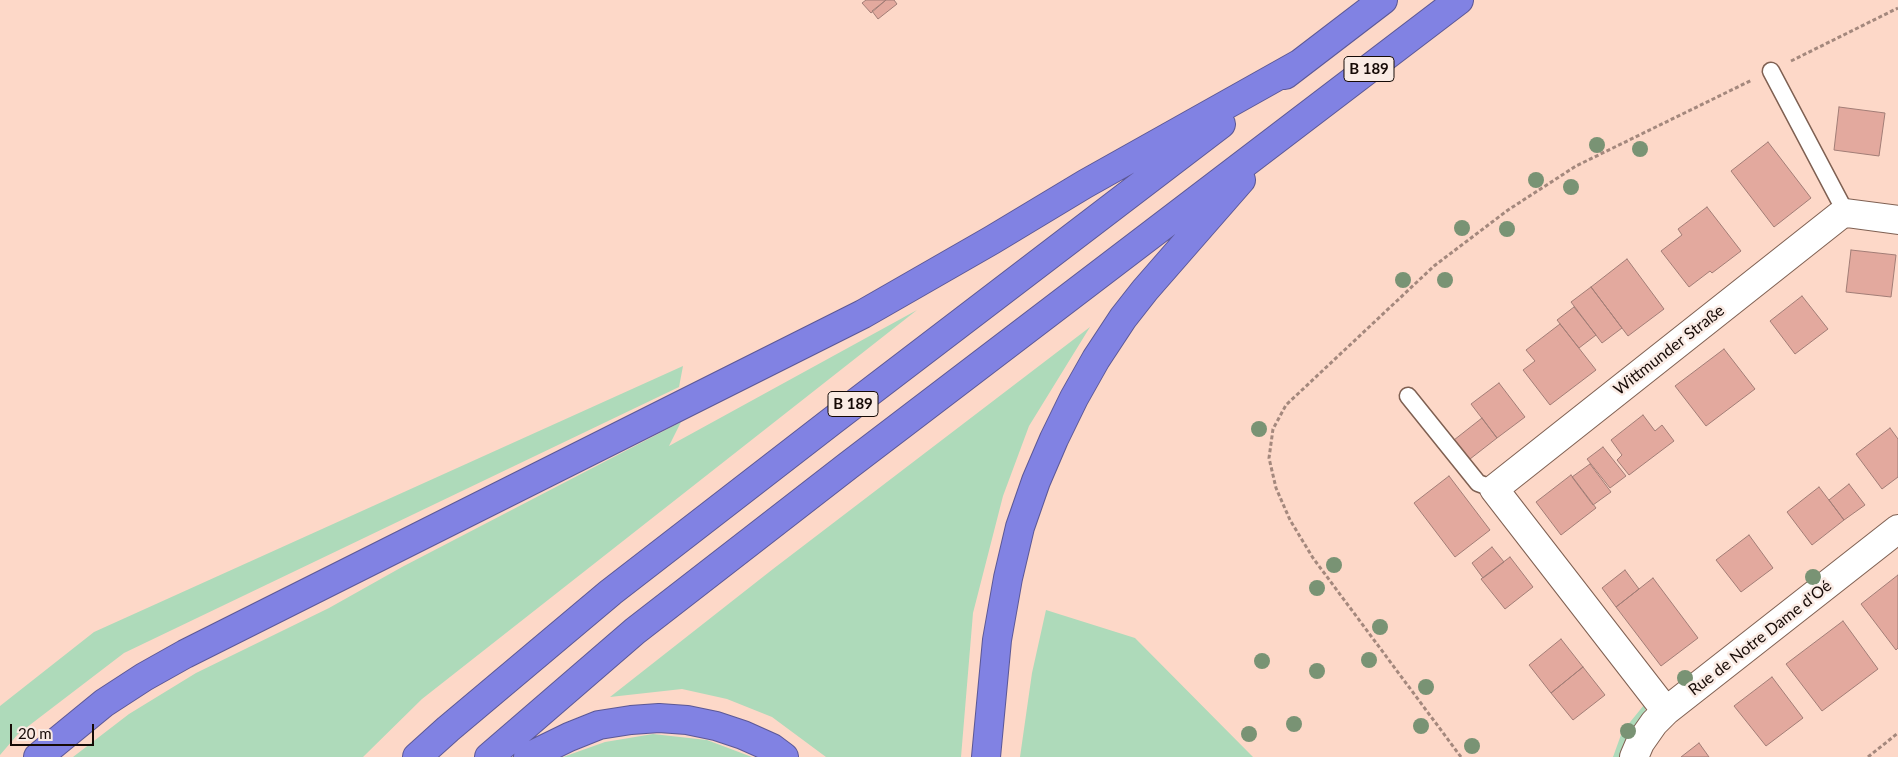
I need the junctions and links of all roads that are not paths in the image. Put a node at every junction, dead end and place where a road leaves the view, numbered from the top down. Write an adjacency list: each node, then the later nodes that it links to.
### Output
1 (1383, 0): 3 (highway, B 189)
2 (1459, 0): 5 (highway, B 189)
3 (1299, 64): 12 (highway); 13 (highway, B 189)
4 (1771, 71): 6 (lane)
5 (1279, 137): 14 (highway, B 189); 17 (highway)
6 (1846, 213): 7 (street); 9 (street, Wittmunder Straße)
7 (1898, 220)
8 (1408, 396): 9 (lane)
9 (1494, 489): 11 (street)
10 (1898, 529): 11 (street, Rue de Notre Dame d'Oé)
11 (1666, 711): 18 (street, Rue de Notre Dame d'Oé)
12 (38, 757)
13 (417, 757)
14 (489, 757)
15 (528, 757): 16 (highway)
16 (784, 757)
17 (986, 757)
18 (1634, 757)

